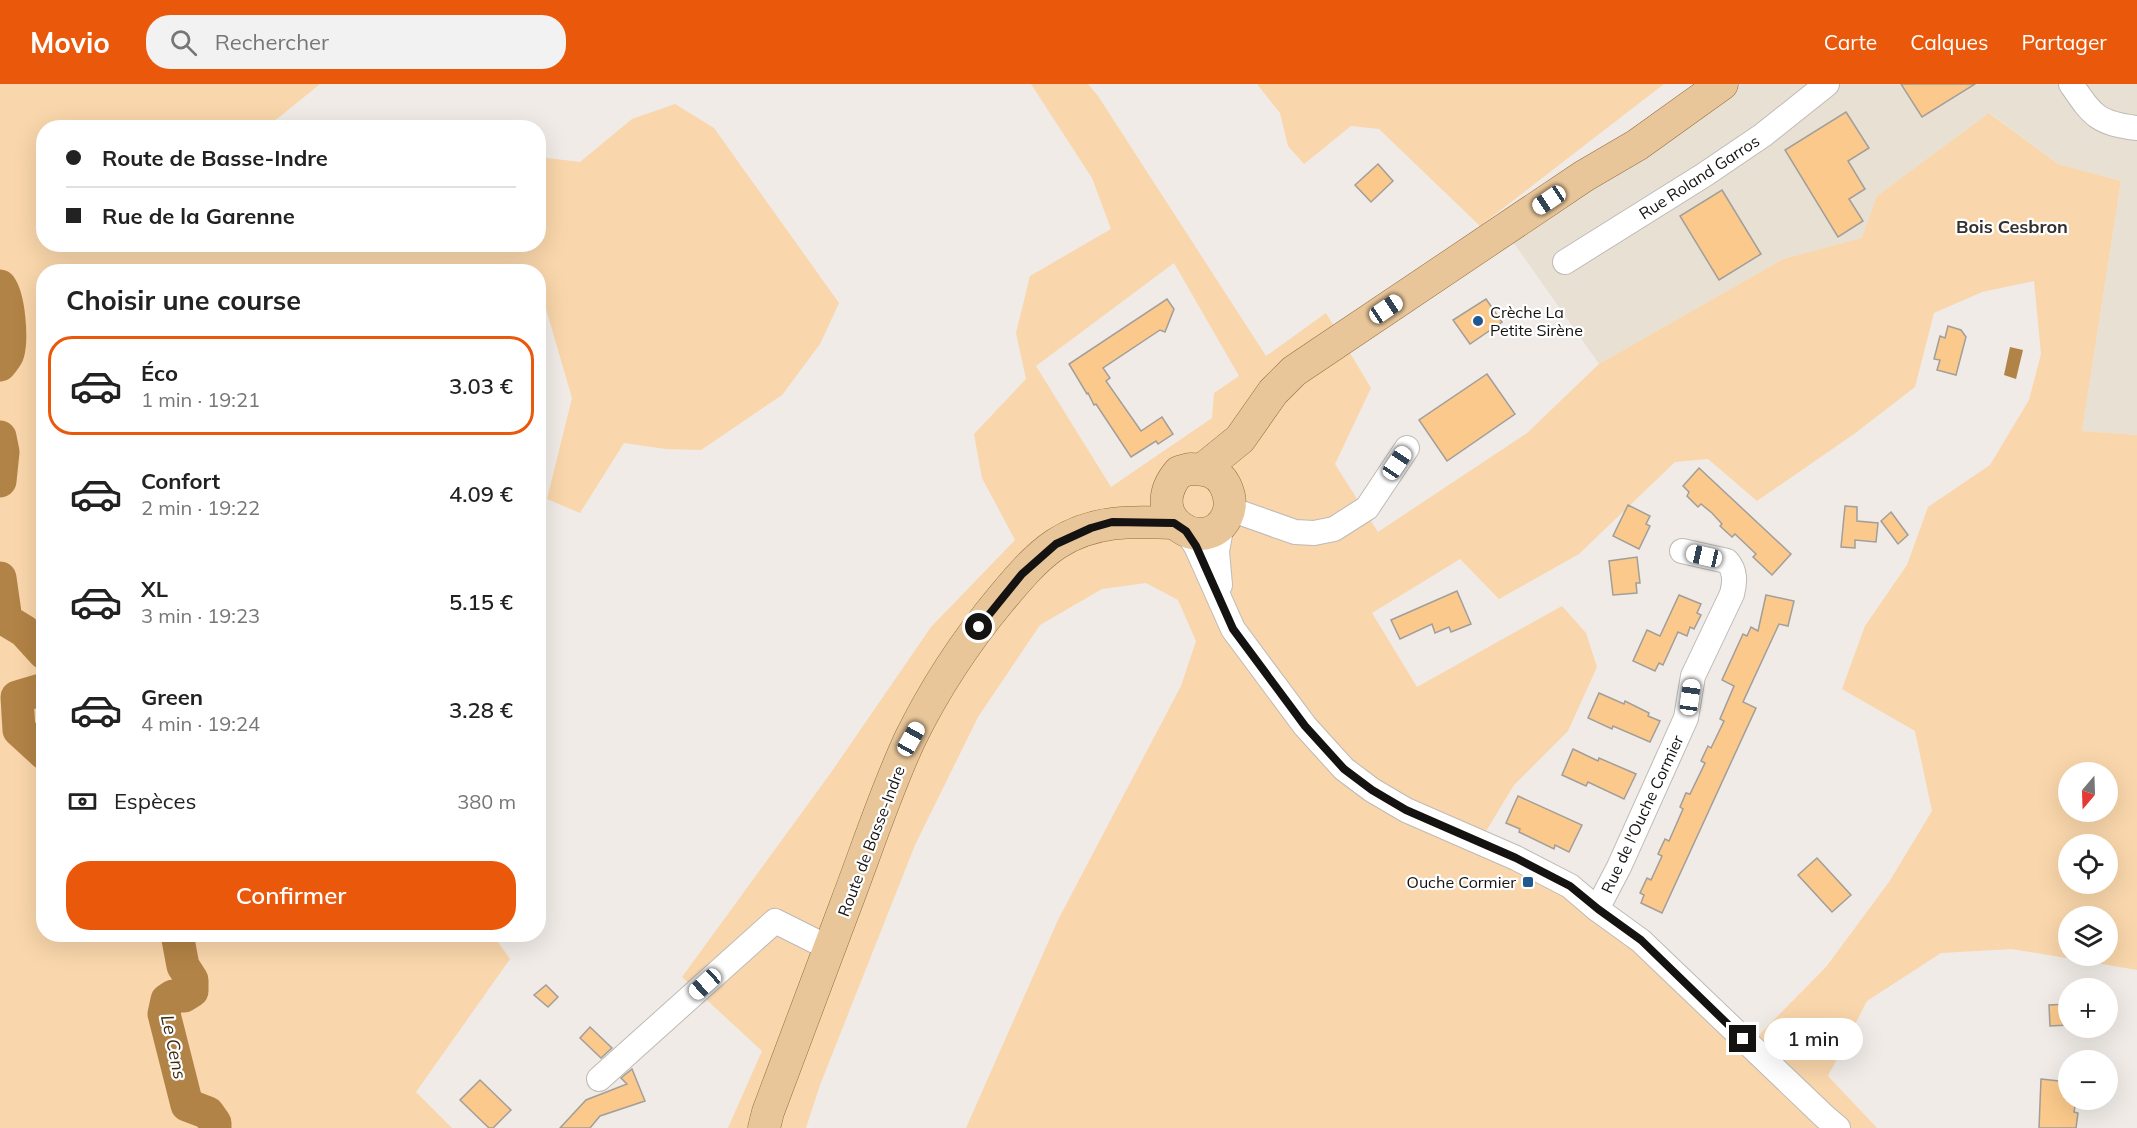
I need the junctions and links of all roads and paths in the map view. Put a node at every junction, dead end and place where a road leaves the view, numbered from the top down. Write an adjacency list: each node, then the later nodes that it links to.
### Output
1 (1697, 84): 6 (main road)
2 (1722, 84): 6 (main road)
3 (1827, 84): 7 (street, Rue Roland Garros)
4 (2072, 85): 5 (street)
5 (2137, 128)
6 (1584, 176): 8 (main road)
7 (1565, 262)
8 (1239, 439): 10 (main road); 12 (main road)
9 (1407, 448): 12 (street)
10 (1203, 469): 11 (main road); 12 (main road)
11 (1168, 488): 13 (main road, Route de Basse-Indre); 14 (main road)
12 (1226, 508): 14 (main road); 16 (street)
13 (1112, 522): 14 (main road, Route de Basse-Indre); 18 (main road, Route de Basse-Indre)
14 (1180, 527): 16 (street)
15 (1682, 551): 17 (street, Rue de l'Ouche Cormier)
16 (1222, 606): 17 (street)
17 (1598, 909): 21 (street)
18 (830, 948): 19 (street); 20 (main road, Route de Basse-Indre)
19 (599, 1079)
20 (764, 1128)
21 (1838, 1128)

